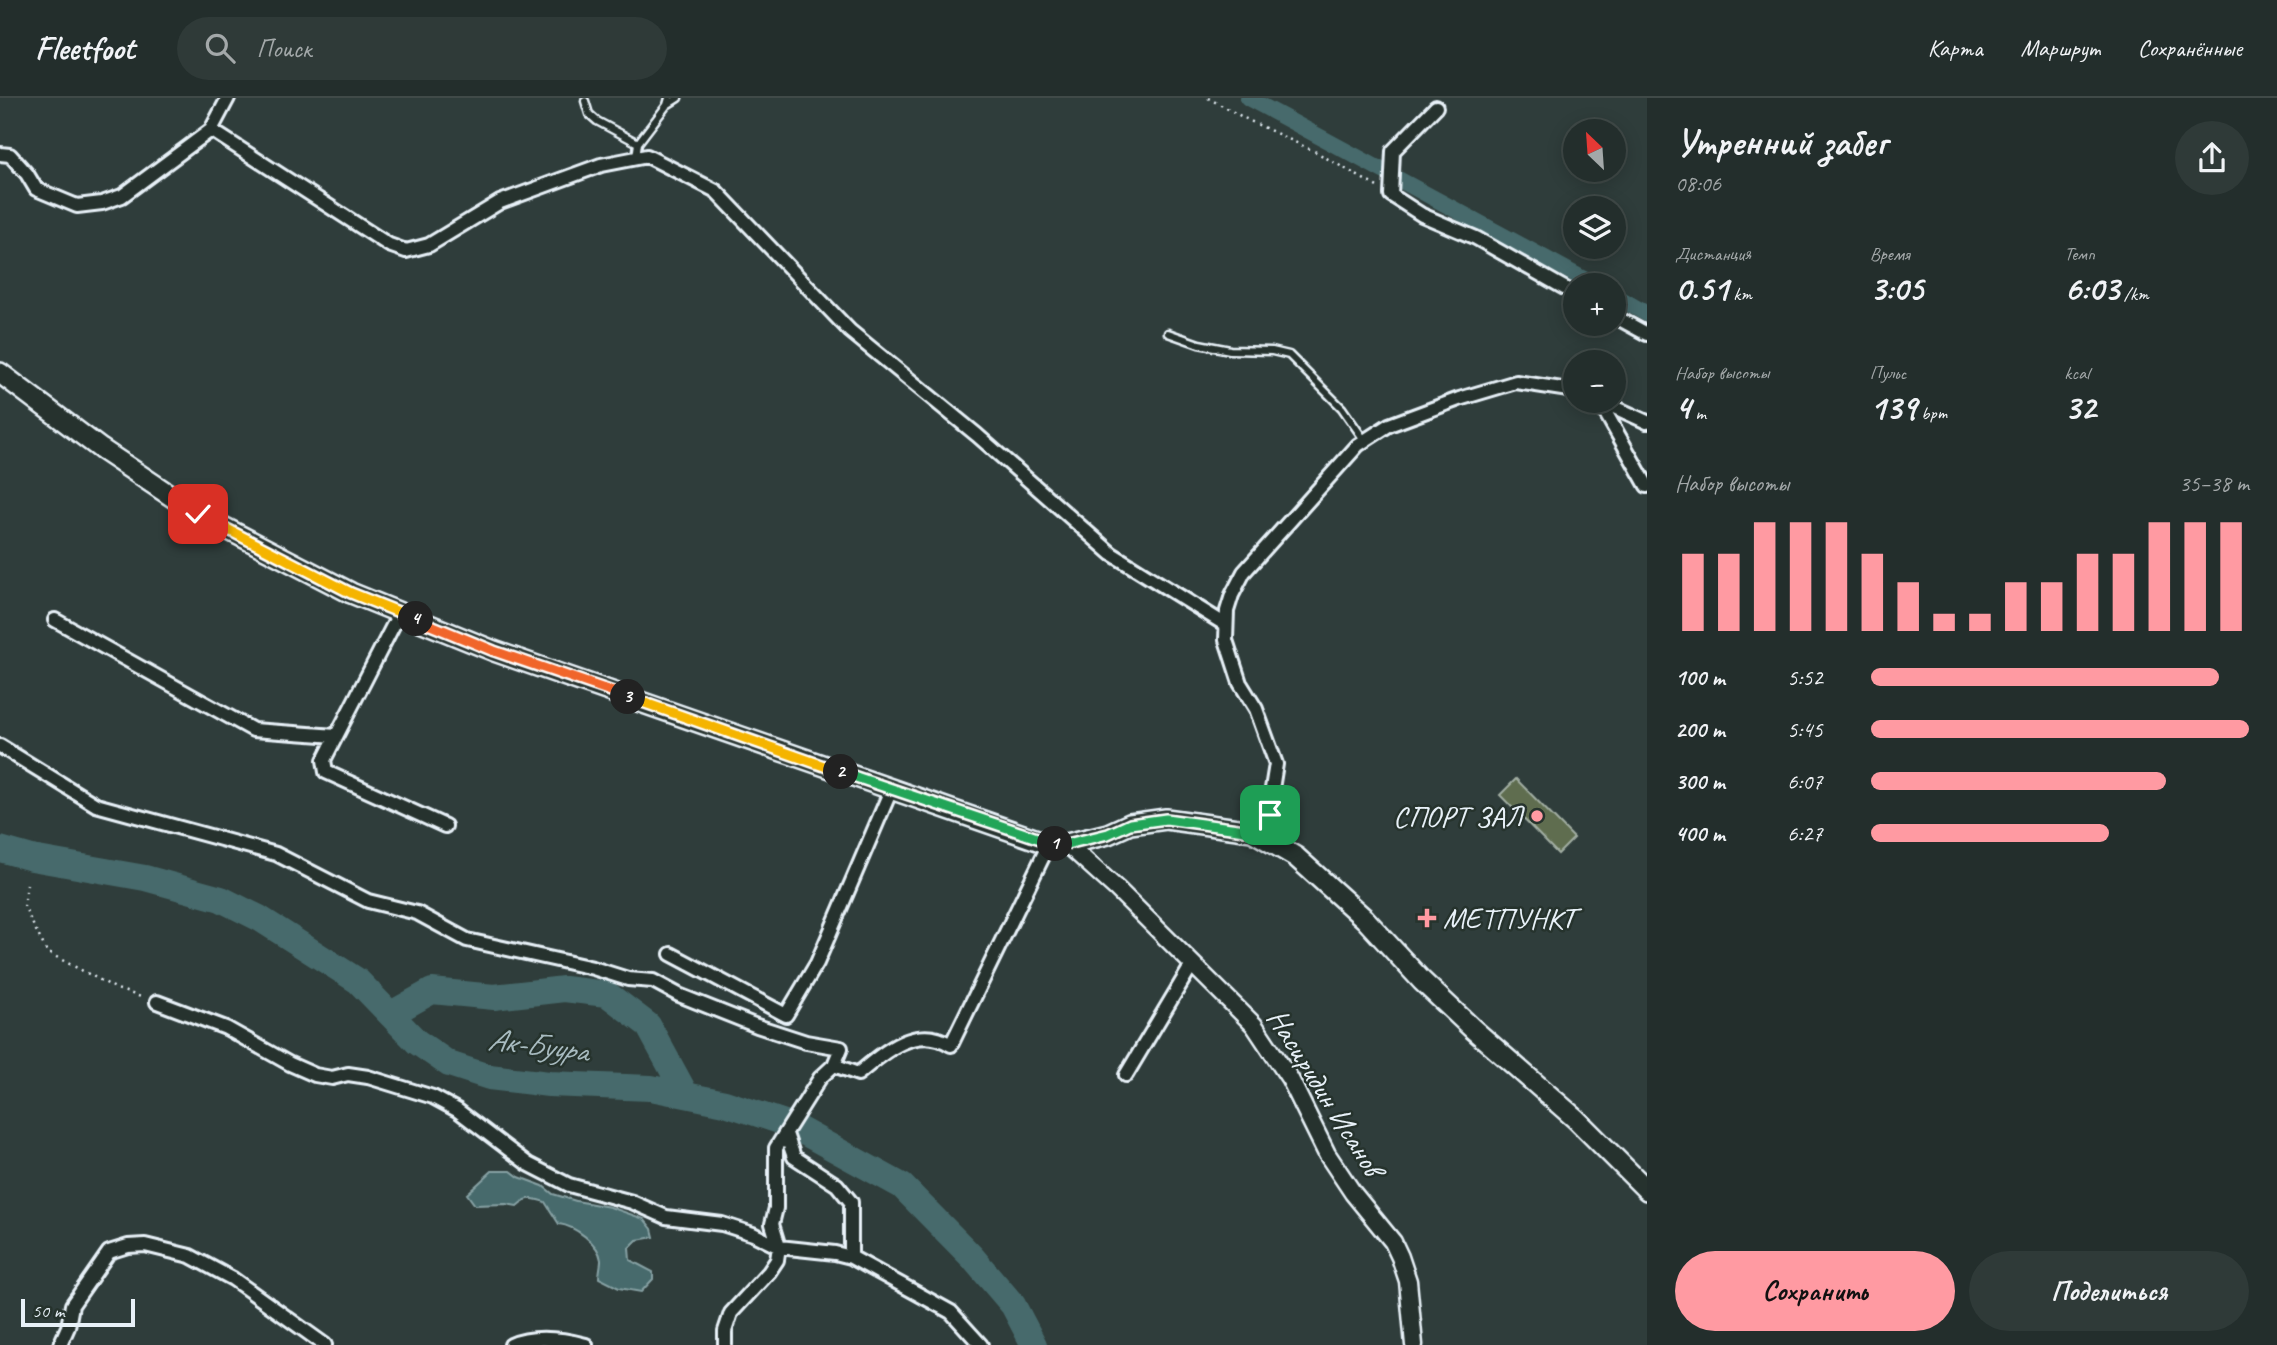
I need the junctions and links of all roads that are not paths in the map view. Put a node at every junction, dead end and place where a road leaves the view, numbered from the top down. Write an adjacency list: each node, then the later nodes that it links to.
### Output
1 (228, 98): 6 (street)
2 (678, 98): 4 (lane)
3 (585, 101): 7 (lane)
4 (668, 102): 7 (lane)
5 (1436, 107): 10 (street)
6 (211, 130): 8 (street); 9 (street)
7 (638, 143): 9 (lane)
8 (0, 154)
9 (636, 158): 23 (street)
10 (1563, 287)
11 (1626, 323): 13 (street)
12 (1168, 333): 19 (lane)
13 (1647, 334)
14 (0, 373): 21 (main road)
15 (1563, 389): 19 (street)
16 (1607, 413): 20 (street)
17 (1626, 413): 18 (street)
18 (1647, 422)
19 (1364, 440): 23 (street)
20 (1647, 486)
21 (400, 612): 24 (street); 26 (main road)
22 (55, 620): 24 (street)
23 (1226, 625): 28 (street)
24 (336, 736): 27 (street)
25 (0, 746): 33 (street)
26 (891, 790): 29 (main road); 30 (street)
27 (445, 826)
28 (1252, 831): 29 (main road); 36 (main road)
29 (1058, 844): 31 (street, Насиридин Исанов); 33 (street)
30 (671, 954)
31 (1193, 963): 34 (street); 45 (street, Насиридин Исанов)
32 (157, 1002): 37 (street)
33 (834, 1065): 35 (street)
34 (1126, 1075)
35 (786, 1134): 37 (street); 38 (street)
36 (1647, 1190)
37 (779, 1247): 38 (street); 43 (street)
38 (851, 1257): 44 (street)
39 (60, 1345): 40 (street)
40 (326, 1345)
41 (511, 1345): 42 (street)
42 (586, 1345)
43 (725, 1345)
44 (981, 1345)
45 (1414, 1345)

